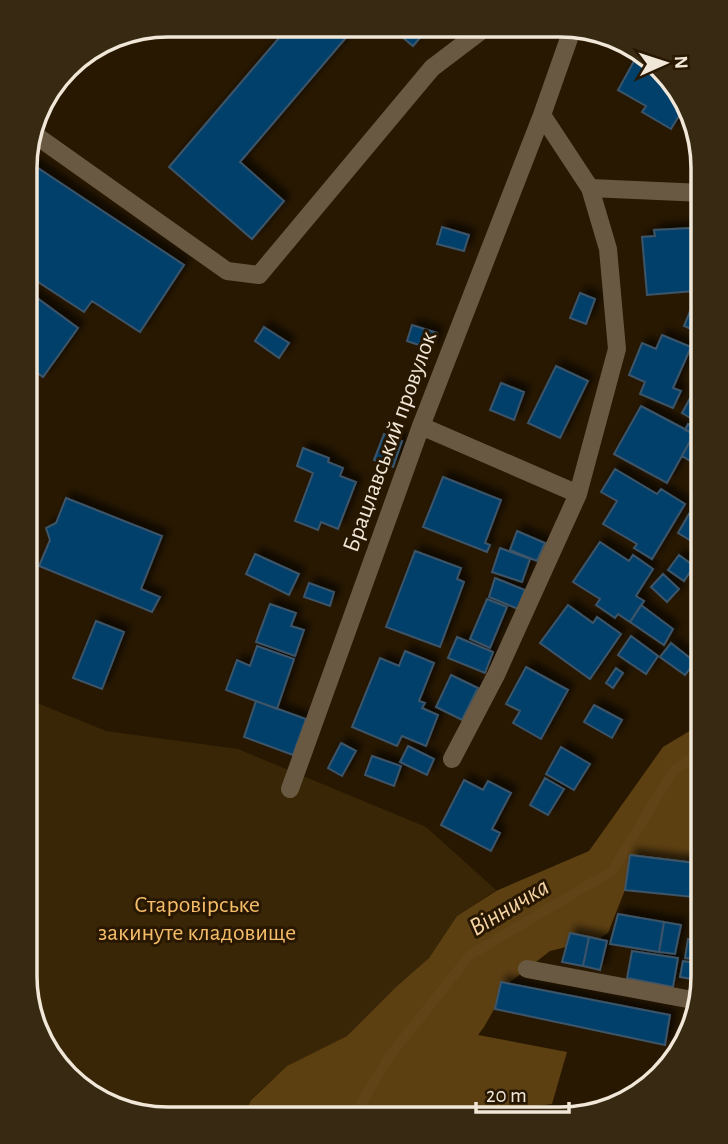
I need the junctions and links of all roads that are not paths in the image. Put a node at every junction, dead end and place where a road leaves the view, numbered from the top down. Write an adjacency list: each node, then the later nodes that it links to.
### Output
1 (473, 37): 4 (street)
2 (569, 38): 3 (street, Брацлавський провулок)
3 (542, 115): 5 (street); 7 (street, Брацлавський провулок)
4 (40, 139)
5 (590, 188): 6 (street); 8 (street)
6 (691, 192)
7 (421, 426): 8 (street); 10 (street, Брацлавський провулок)
8 (579, 494): 9 (street)
9 (452, 759)
10 (290, 789)
11 (527, 969): 12 (street)
12 (689, 999)

